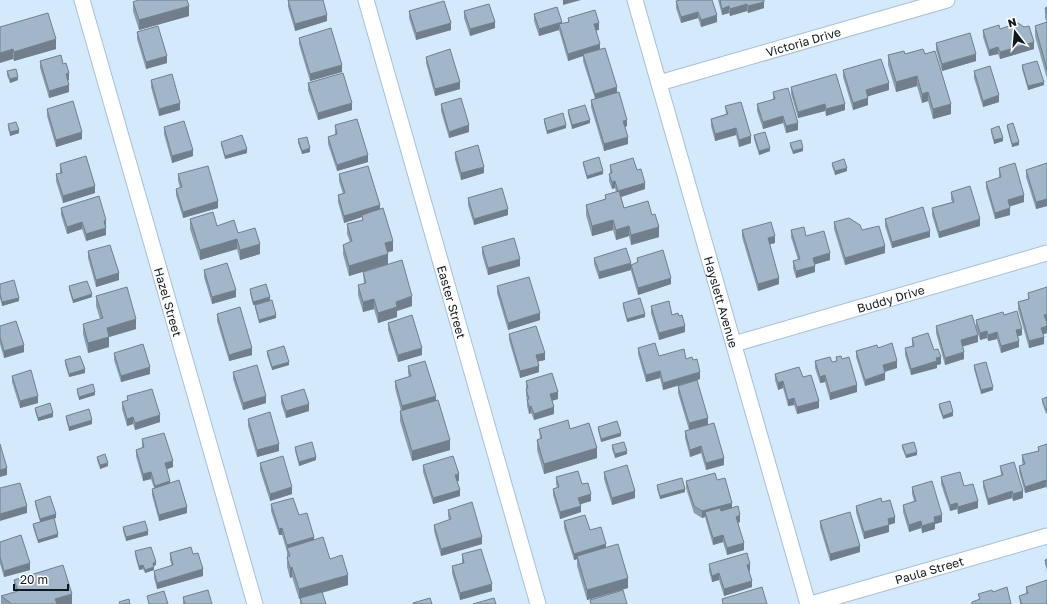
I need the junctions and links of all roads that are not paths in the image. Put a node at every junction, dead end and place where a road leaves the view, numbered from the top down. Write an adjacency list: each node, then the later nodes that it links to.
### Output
1 (82, 0): 9 (street, Hazel Street)
2 (366, 0): 10 (street, Easter Street)
3 (635, 0): 5 (street, Hayslett Avenue)
4 (947, 0): 5 (street, Victoria Drive)
5 (659, 83): 7 (street, Hayslett Avenue)
6 (1047, 253): 7 (street, Buddy Drive)
7 (734, 344): 11 (street, Hayslett Avenue)
8 (1047, 536): 12 (street, Paula Street)
9 (255, 604)
10 (538, 604)
11 (808, 604)
12 (811, 604)

